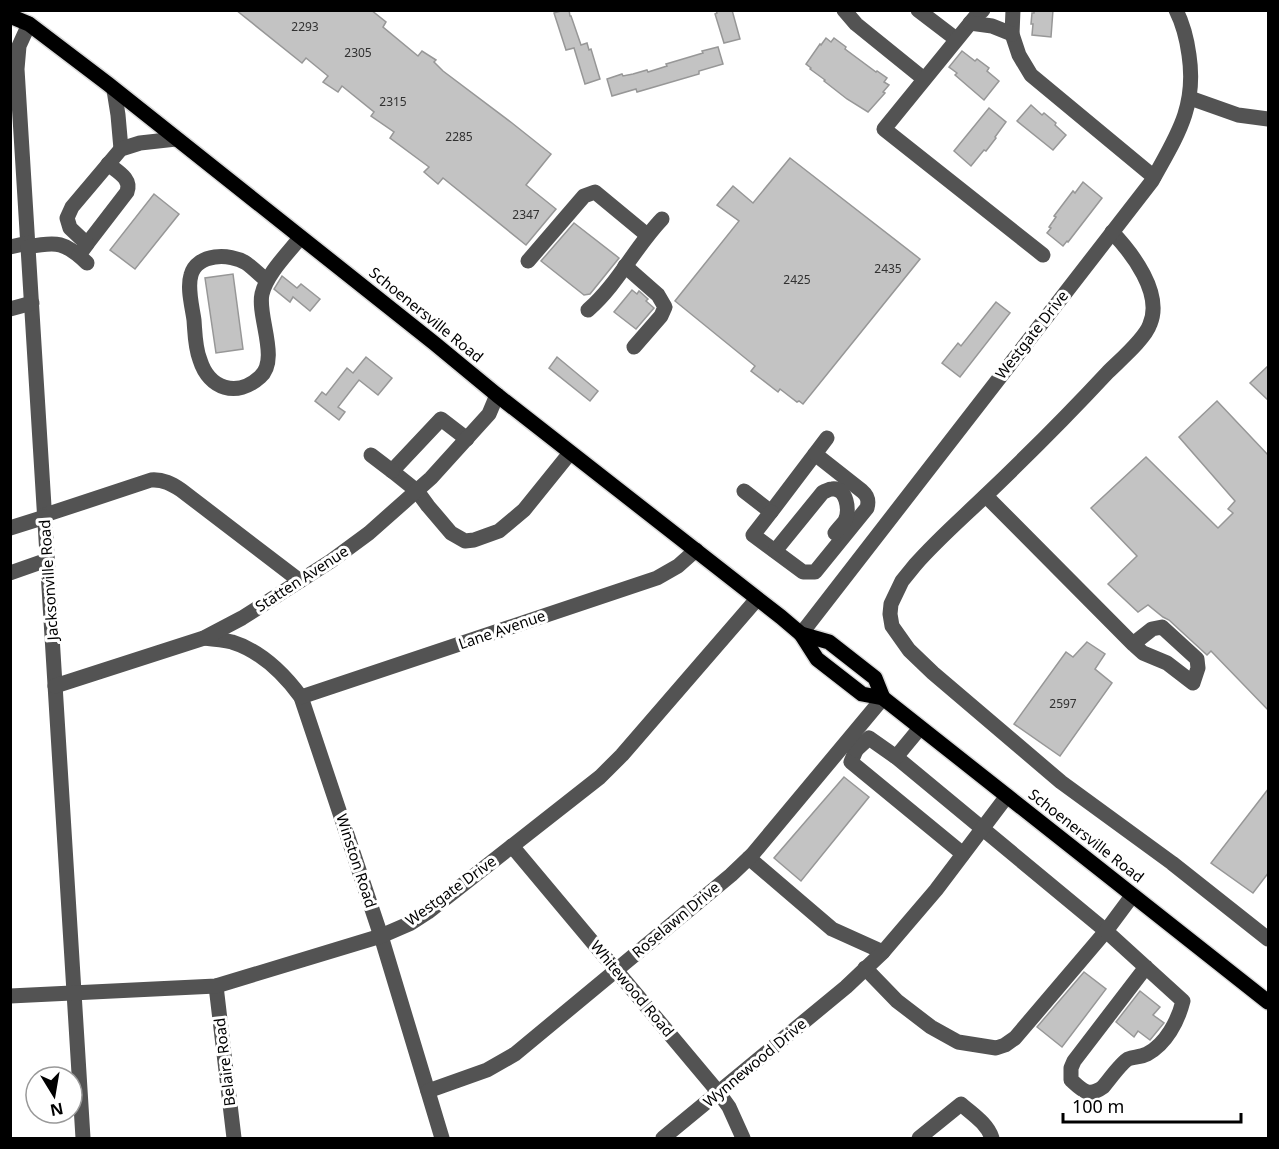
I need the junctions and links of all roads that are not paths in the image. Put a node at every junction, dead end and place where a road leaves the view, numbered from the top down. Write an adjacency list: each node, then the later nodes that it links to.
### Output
1 (844, 10): 11 (street)
2 (918, 10): 10 (street)
3 (983, 10): 8 (street)
4 (1013, 10): 9 (street)
5 (1176, 10): 13 (street, Westgate Drive)
6 (10, 16): 7 (main road, Schoenersville Road)
7 (25, 17): 12 (main road, Schoenersville Road); 17 (street, Jacksonville Road)
8 (970, 23): 9 (street); 10 (street)
9 (1012, 34): 19 (street)
10 (957, 39): 11 (street)
11 (924, 80): 28 (street)
12 (114, 90): 15 (main road, Schoenersville Road); 16 (street)
13 (1190, 98): 14 (street); 19 (street, Westgate Drive)
14 (1269, 119)
15 (176, 139): 16 (street); 24 (main road, Schoenersville Road)
16 (121, 149): 18 (street)
17 (16, 152): 20 (street, Jacksonville Road)
18 (108, 164): 27 (street); 27 (street)
19 (1154, 177): 22 (street, Westgate Drive)
20 (17, 180): 25 (street, Jacksonville Road)
21 (662, 219): 23 (street)
22 (1112, 232): 45 (street); 56 (street, Westgate Drive)
23 (647, 235): 29 (street); 30 (street)
24 (300, 238): 31 (street); 36 (main road, Schoenersville Road)
25 (28, 245): 26 (street); 27 (street); 32 (street, Jacksonville Road)
26 (10, 247)
27 (85, 254)
28 (1043, 255)
29 (528, 261)
30 (625, 266): 34 (street); 35 (street)
31 (267, 281): 31 (street)
32 (32, 303): 33 (street); 47 (street, Jacksonville Road)
33 (10, 309)
34 (588, 310)
35 (634, 347)
36 (497, 395): 38 (street, Statten Avenue); 39 (main road, Schoenersville Road)
37 (827, 438): 40 (street)
38 (467, 439): 42 (street); 43 (street, Statten Avenue)
39 (570, 453): 43 (street); 49 (main road, Schoenersville Road)
40 (815, 454): 46 (street); 52 (street)
41 (371, 455): 42 (street)
42 (393, 471): 43 (street)
43 (417, 491): 54 (street, Statten Avenue)
44 (744, 491): 46 (street)
45 (986, 496): 58 (street); 73 (street)
46 (771, 512): 50 (street)
47 (45, 516): 48 (street); 51 (street, Jacksonville Road); 54 (street)
48 (10, 528)
49 (696, 550): 55 (main road, Schoenersville Road); 60 (street, Lane Avenue)
50 (775, 551): 52 (street); 52 (street)
51 (47, 560): 53 (street); 59 (street, Jacksonville Road)
52 (803, 572)
53 (10, 573)
54 (300, 581): 57 (street, Statten Avenue)
55 (758, 599): 56 (main road, Schoenersville Road); 67 (street, Westgate Drive)
56 (801, 634): 61 (main road, Schoenersville Road)
57 (204, 638): 59 (street, Statten Avenue); 60 (street, Winston Road)
58 (1133, 644)
59 (55, 686): 79 (street, Jacksonville Road)
60 (301, 697): 72 (street, Winston Road)
61 (883, 698): 62 (main road, Schoenersville Road); 63 (street, Roselawn Drive)
62 (920, 728): 64 (street); 65 (main road, Schoenersville Road)
63 (851, 746): 64 (street); 68 (street); 69 (street, Roselawn Drive)
64 (896, 757): 66 (street)
65 (1007, 796): 66 (street, Wynnewood Drive); 70 (main road, Schoenersville Road)
66 (982, 829): 68 (street, Wynnewood Drive); 71 (street)
67 (512, 846): 72 (street, Westgate Drive); 77 (street, Whitewood Road)
68 (963, 854): 74 (street, Wynnewood Drive)
69 (749, 858): 74 (street); 77 (street, Roselawn Drive)
70 (1132, 896): 71 (street); 81 (main road, Schoenersville Road)
71 (1106, 931): 75 (street); 76 (street)
72 (381, 936): 78 (street, Westgate Drive); 82 (street, Winston Road)
73 (1269, 939)
74 (883, 952): 76 (street, Wynnewood Drive)
75 (1146, 967): 75 (street)
76 (865, 968): 83 (street, Wynnewood Drive)
77 (616, 970): 82 (street, Roselawn Drive); 83 (street, Whitewood Road)
78 (216, 986): 79 (street, Westgate Drive); 85 (street, Belaire Road)
79 (74, 993): 80 (street, Westgate Drive); 84 (street, Jacksonville Road)
80 (10, 996)
81 (1269, 1002)
82 (428, 1091): 86 (street, Winston Road)
83 (719, 1093): 87 (street, Wynnewood Drive); 88 (street, Whitewood Road)
84 (83, 1138)
85 (234, 1138)
86 (442, 1138)
87 (663, 1138)
88 (743, 1138)
89 (919, 1138): 90 (street)
90 (992, 1138)

